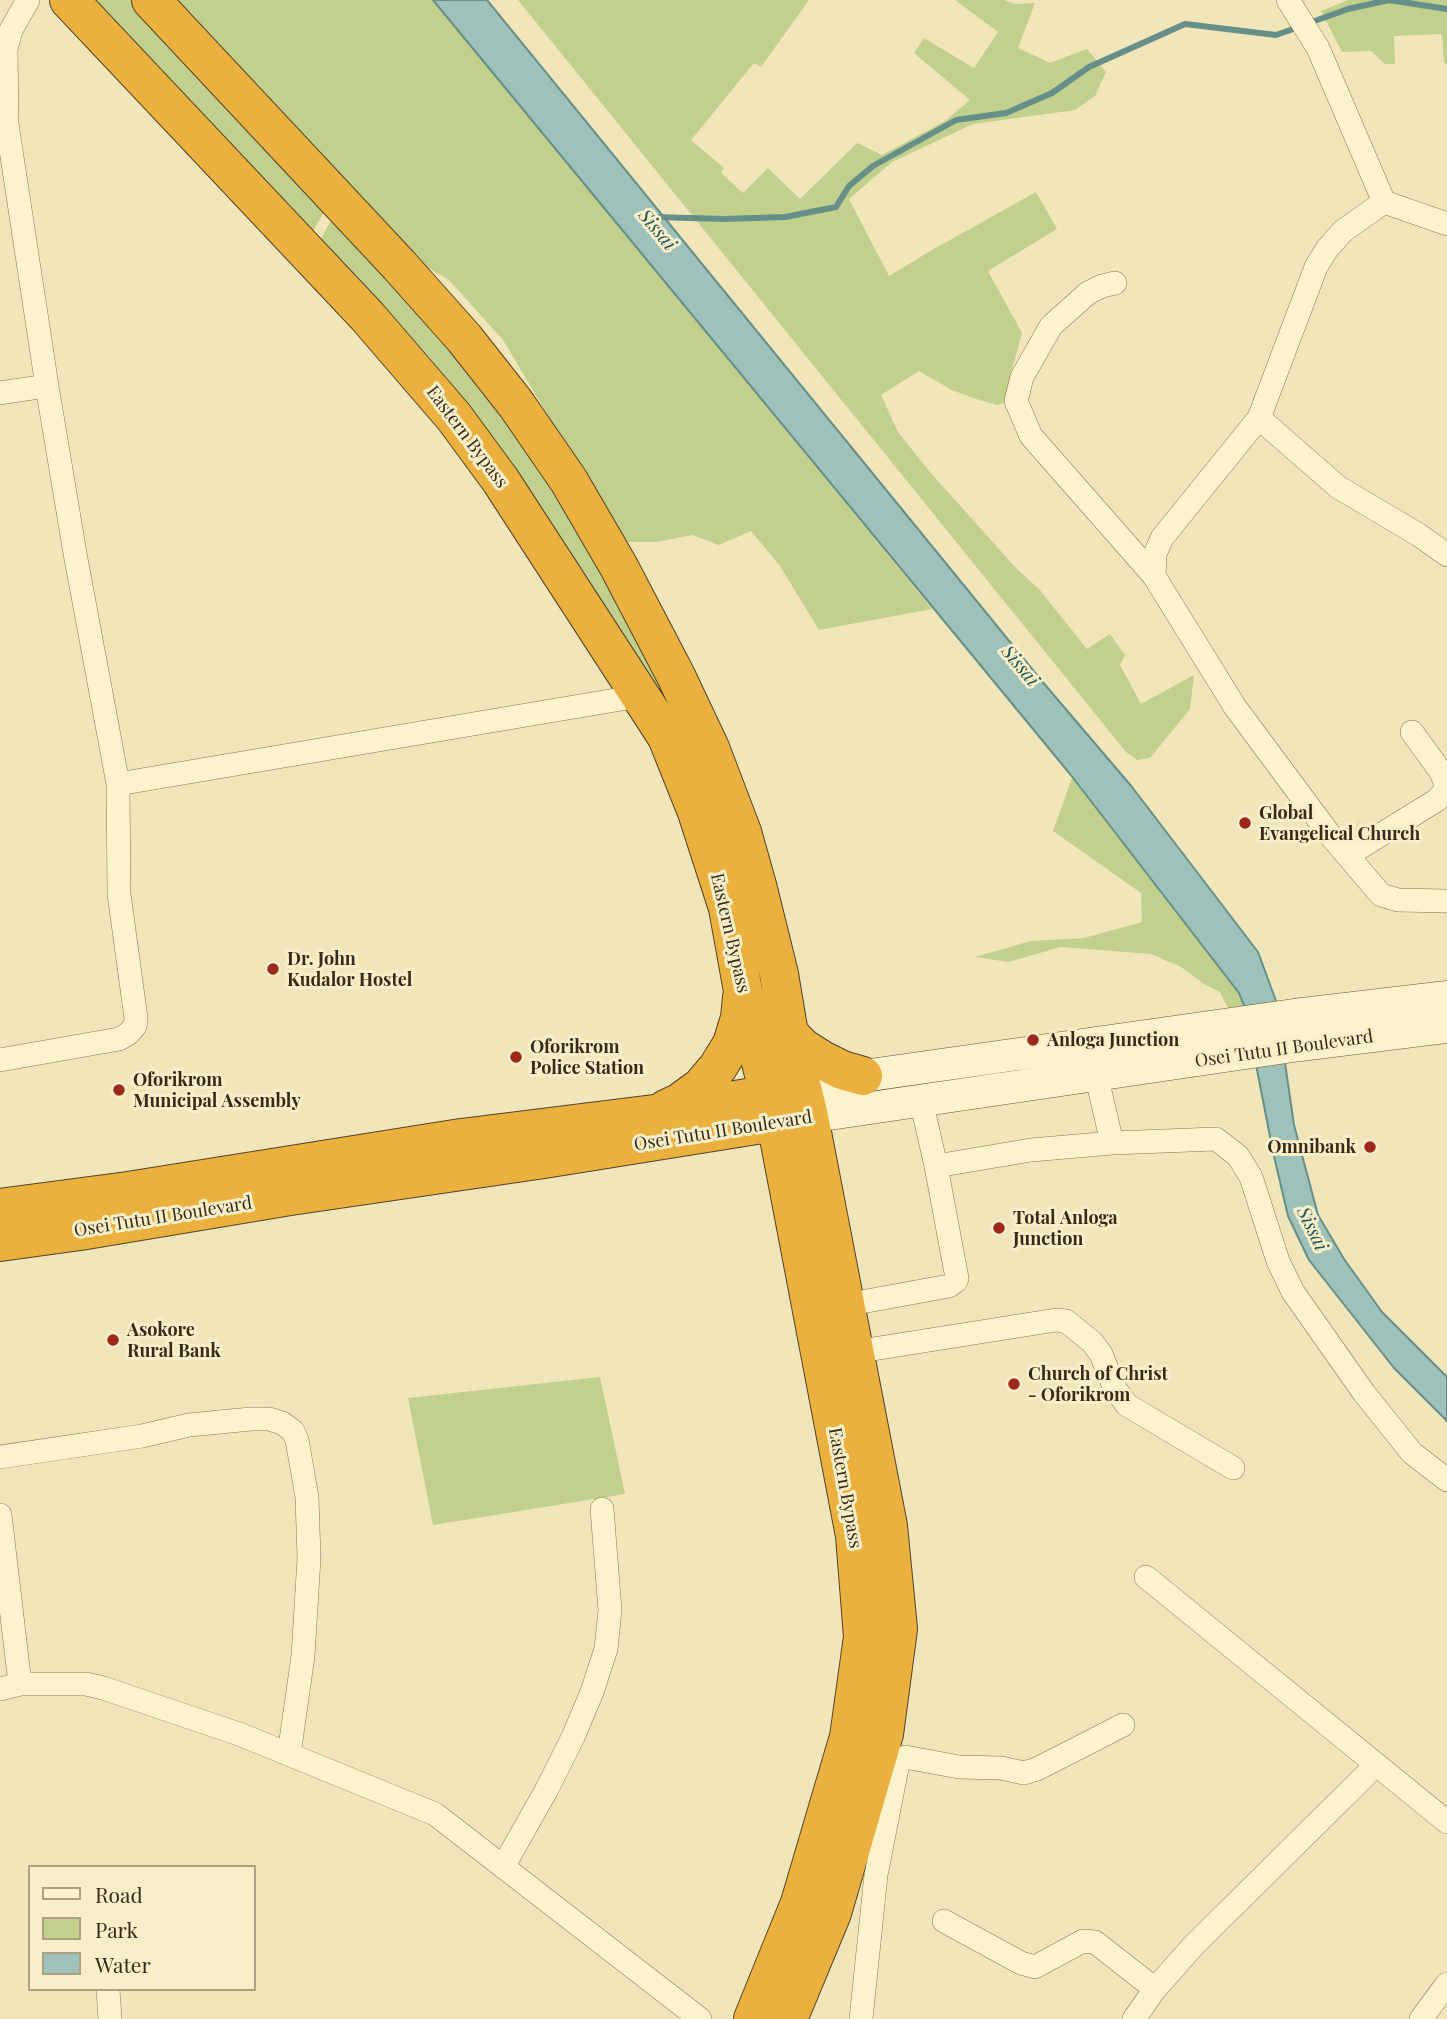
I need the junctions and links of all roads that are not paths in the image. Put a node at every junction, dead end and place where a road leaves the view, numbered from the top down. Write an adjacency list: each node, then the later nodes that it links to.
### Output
1 (28, 0): 8 (street)
2 (69, 0): 13 (highway, Eastern Bypass)
3 (151, 0): 22 (highway, Eastern Bypass)
4 (1294, 9): 5 (street)
5 (1384, 202): 6 (street); 10 (street)
6 (1447, 224)
7 (1115, 283): 12 (street)
8 (47, 386): 9 (street); 15 (street)
9 (0, 393)
10 (1259, 418): 11 (street); 12 (street)
11 (1447, 555)
12 (1154, 576): 16 (street)
13 (639, 696): 15 (street); 18 (highway, Eastern Bypass)
14 (1412, 732): 16 (street)
15 (118, 784): 23 (street)
16 (1348, 855): 17 (street)
17 (1447, 901)
18 (743, 991): 27 (highway, Eastern Bypass); 28 (highway)
19 (1447, 997): 21 (main road, Osei Tutu II Boulevard)
20 (1447, 1027): 21 (main road, Osei Tutu II Boulevard)
21 (1297, 1030): 24 (main road, Osei Tutu II Boulevard); 25 (main road, Osei Tutu II Boulevard)
22 (789, 1034): 25 (highway); 27 (highway, Eastern Bypass)
23 (0, 1060)
24 (1096, 1074): 26 (main road, Osei Tutu II Boulevard); 29 (street)
25 (863, 1076): 27 (main road, Osei Tutu II Boulevard)
26 (922, 1100): 27 (main road, Osei Tutu II Boulevard); 30 (street)
27 (789, 1106): 28 (highway, Osei Tutu II Boulevard); 32 (highway, Osei Tutu II Boulevard); 33 (highway, Eastern Bypass); 53 (highway, Eastern Bypass)
28 (654, 1114): 31 (highway, Osei Tutu II Boulevard)
29 (1112, 1143): 30 (street); 37 (street)
30 (936, 1166): 33 (street)
31 (0, 1208)
32 (0, 1242)
33 (845, 1305): 34 (highway, Eastern Bypass)
34 (854, 1352): 36 (street); 54 (highway, Eastern Bypass)
35 (0, 1457): 43 (street)
36 (1233, 1468)
37 (1447, 1480)
38 (602, 1509): 46 (street)
39 (0, 1515): 41 (street)
40 (1146, 1577): 44 (street)
41 (10, 1686): 43 (street)
42 (1123, 1725): 55 (street)
43 (289, 1754): 46 (street)
44 (1375, 1766): 45 (street); 49 (street)
45 (1445, 1818)
46 (503, 1867): 52 (street)
47 (944, 1921): 49 (street)
48 (1447, 1984): 57 (street)
49 (1155, 1989): 56 (street)
50 (108, 1991): 51 (street)
51 (110, 2019)
52 (700, 2019)
53 (753, 2019)
54 (788, 2019)
55 (861, 2019)
56 (1134, 2019)
57 (1421, 2019)

